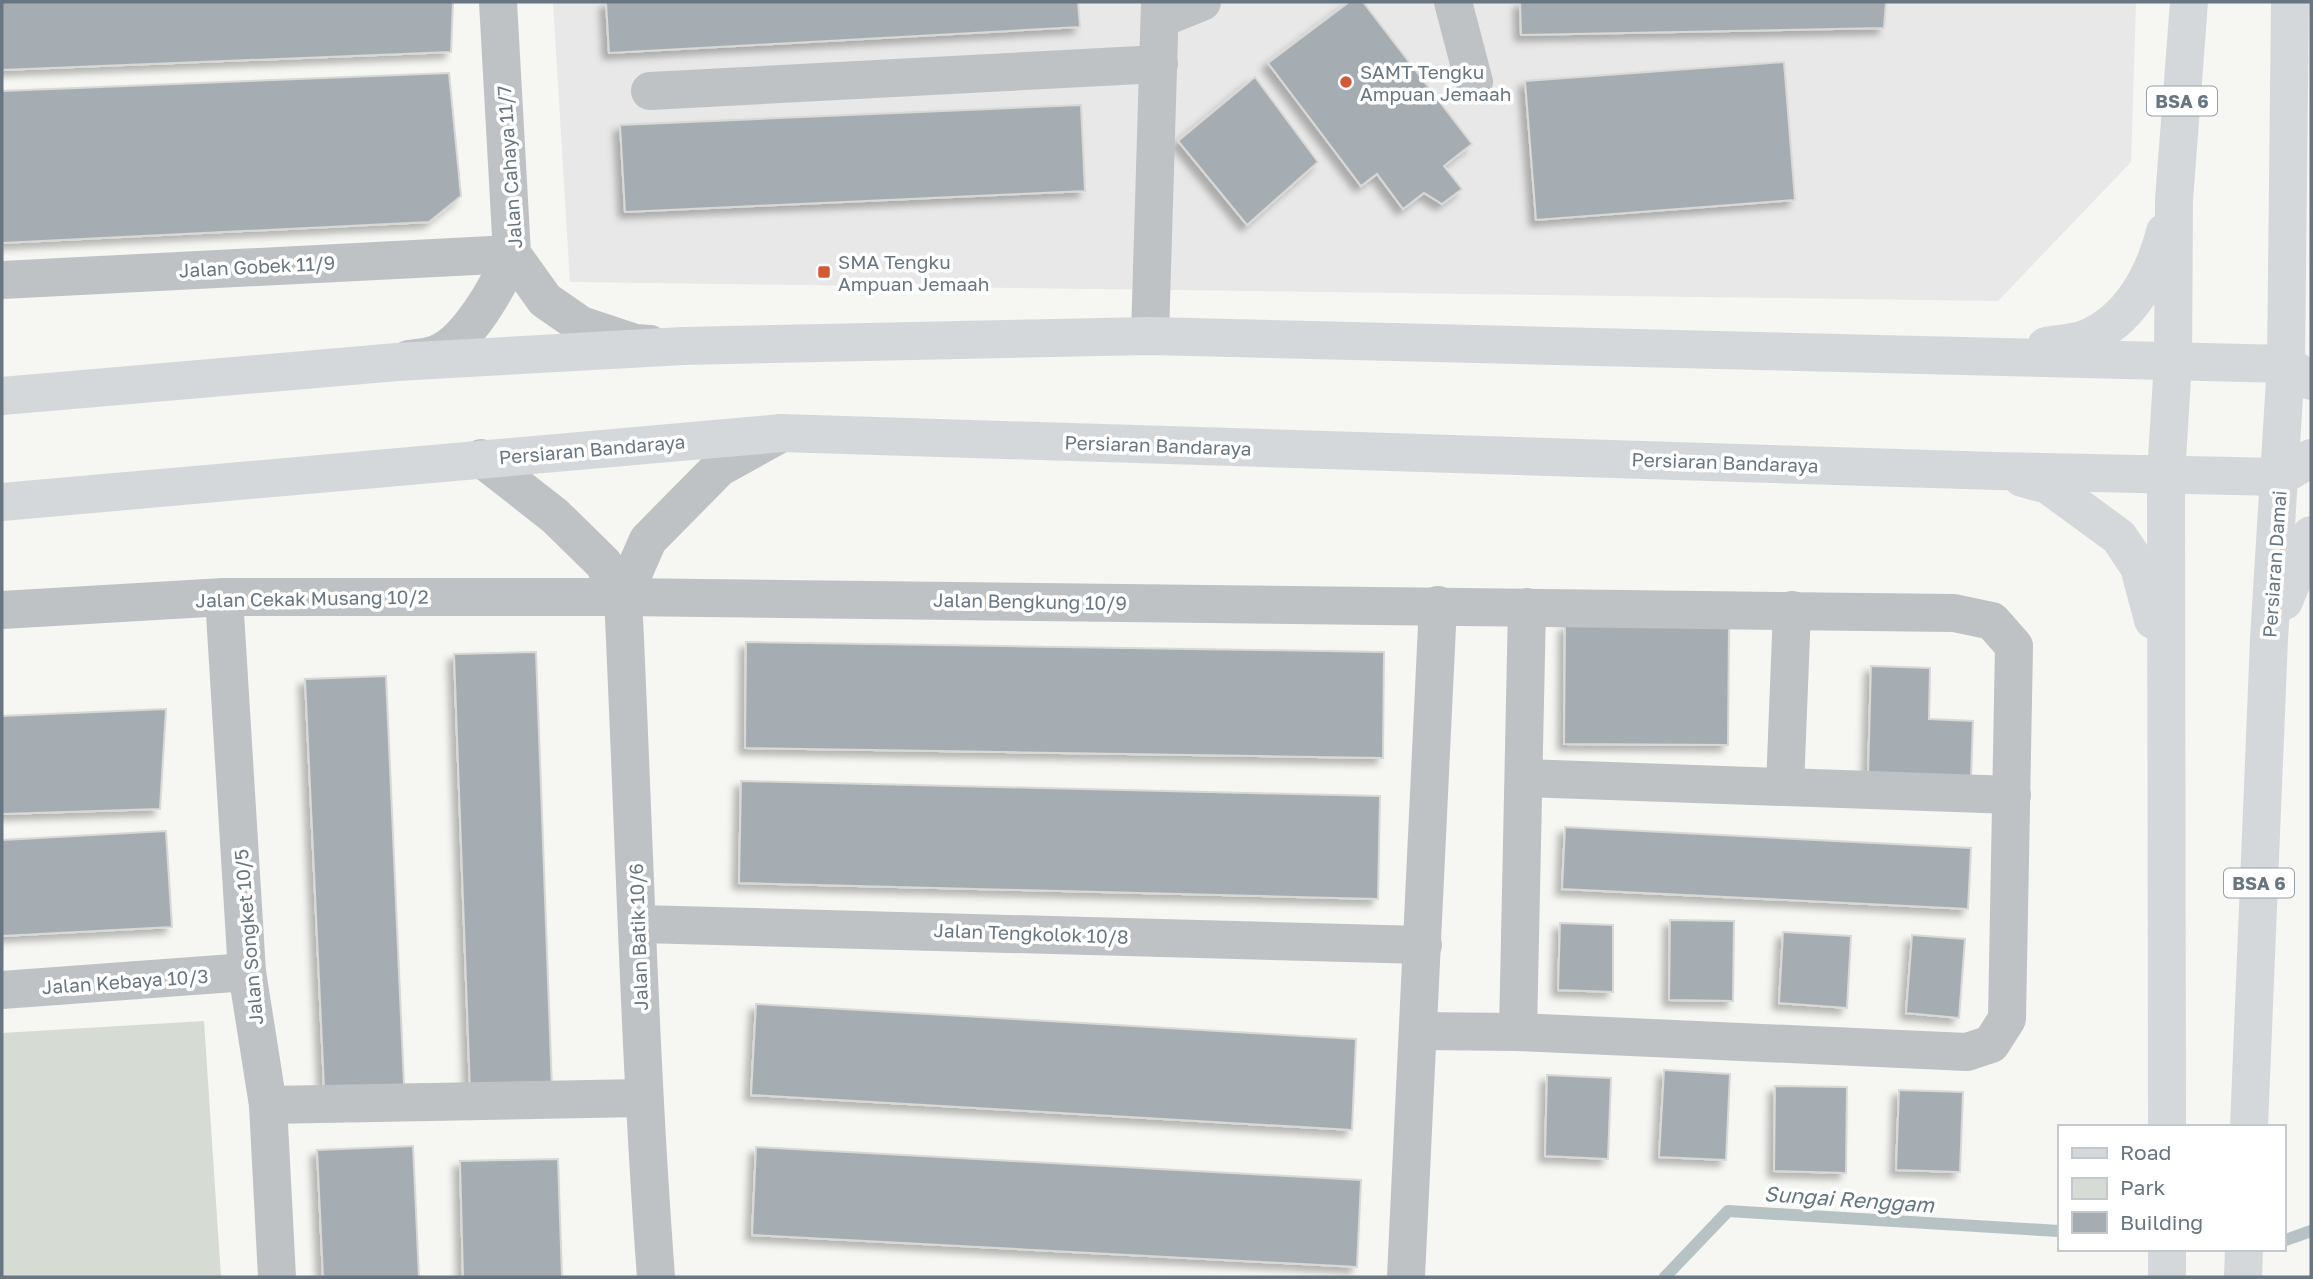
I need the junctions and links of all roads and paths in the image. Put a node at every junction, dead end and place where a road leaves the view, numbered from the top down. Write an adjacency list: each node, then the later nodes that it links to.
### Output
1 (498, 2): 12 (street, Jalan Cahaya 11/7)
2 (1202, 2): 6 (street)
3 (1453, 2): 8 (street)
4 (2189, 2): 10 (main road, BSA 6)
5 (2290, 2): 11 (main road, Persiaran Damai / BSA 6)
6 (1160, 10): 7 (street)
7 (1159, 64): 9 (street); 15 (street)
8 (1474, 82)
9 (650, 91)
10 (2174, 200): 17 (main road); 19 (main road, BSA 6)
11 (2289, 212): 13 (main road); 20 (main road, Persiaran Damai / BSA 6)
12 (512, 254): 14 (street, Jalan Gobek 11/9); 16 (street, Jalan Cahaya 11/7); 18 (street)
13 (2311, 267)
14 (2, 280)
15 (1150, 336): 16 (main road); 17 (main road)
16 (683, 346): 18 (main road)
17 (1989, 356): 19 (main road)
18 (397, 362): 21 (main road)
19 (2173, 362): 20 (main road); 26 (main road, BSA 6)
20 (2299, 373): 24 (main road, Persiaran Damai / BSA 6)
21 (2, 396)
22 (782, 433): 23 (main road, Persiaran Bandaraya); 25 (main road, Persiaran Bandaraya); 30 (street, Jalan Batik 10/6)
23 (481, 458): 27 (main road, Persiaran Bandaraya); 30 (street, Jalan Batik 10/6)
24 (2296, 467): 26 (main road, Persiaran Bandaraya); 35 (main road, Persiaran Damai / BSA 6)
25 (1996, 471): 26 (main road, Persiaran Bandaraya); 36 (main road)
26 (2166, 475): 36 (main road, BSA 6)
27 (2, 502)
28 (2311, 535): 35 (main road)
29 (224, 597): 30 (street, Jalan Cekak Musang 10/2); 33 (street, Jalan Cekak Musang 10/2); 42 (street, Jalan Songket 10/5)
30 (623, 597): 31 (street, Jalan Bengkung 10/9); 40 (street, Jalan Batik 10/6)
31 (1438, 605): 32 (street, Jalan Bengkung 10/9); 41 (street)
32 (1527, 607): 34 (street, Jalan Bengkung 10/9); 37 (street)
33 (2, 610)
34 (1793, 610): 38 (street); 39 (street, Jalan Bengkung 10/9)
35 (2269, 639): 49 (main road, Persiaran Damai / BSA 6)
36 (2167, 673): 48 (main road, BSA 6)
37 (1524, 778): 38 (street); 45 (street)
38 (1785, 787): 39 (street)
39 (2012, 796): 45 (street, Jalan Bengkung 10/9)
40 (639, 924): 41 (street, Jalan Tengkolok 10/8); 46 (street, Jalan Batik 10/6)
41 (1423, 945): 44 (street)
42 (247, 972): 43 (street, Jalan Kebaya 10/3); 47 (street, Jalan Songket 10/5)
43 (2, 989)
44 (1419, 1031): 45 (street, Jalan Bengkung 10/9); 54 (street)
45 (1518, 1032)
46 (643, 1098): 47 (street); 53 (street, Jalan Batik 10/6)
47 (268, 1105): 52 (street, Jalan Songket 10/5)
48 (2167, 1125)
49 (2249, 1125)
50 (2167, 1251): 55 (main road)
51 (2244, 1251): 56 (main road)
52 (278, 1277)
53 (656, 1277)
54 (1406, 1277)
55 (2167, 1277)
56 (2243, 1277)

